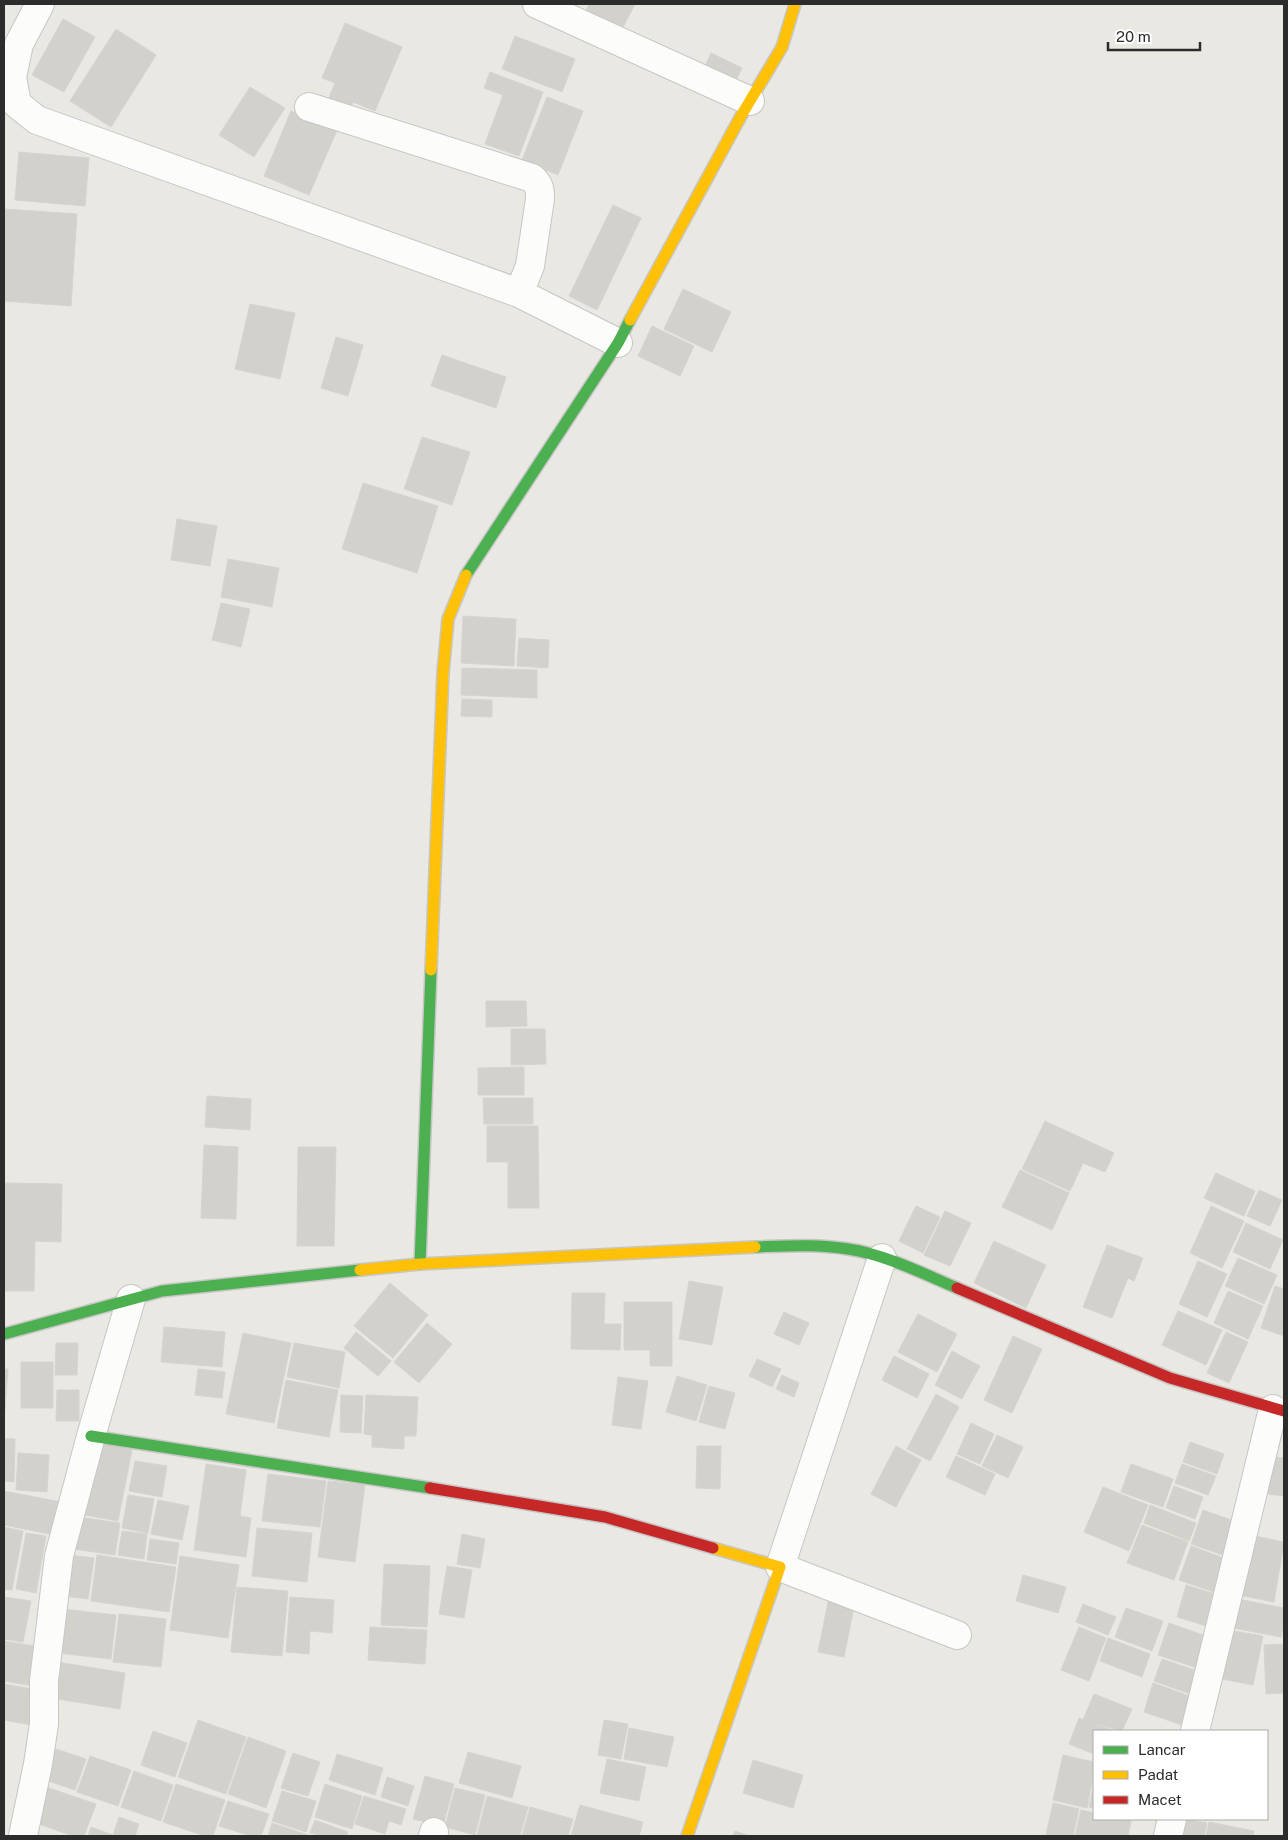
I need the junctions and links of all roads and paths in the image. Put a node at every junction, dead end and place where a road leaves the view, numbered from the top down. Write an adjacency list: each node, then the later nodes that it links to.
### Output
1 (40, 4): 6 (street)
2 (537, 4): 4 (street)
3 (795, 4): 4 (street)
4 (750, 101): 7 (street)
5 (310, 107): 6 (street)
6 (519, 293): 7 (street)
7 (618, 344): 9 (street)
8 (882, 1258): 9 (street); 12 (street); 14 (street)
9 (420, 1264): 10 (street)
10 (131, 1299): 11 (street); 13 (street)
11 (4, 1334)
12 (1279, 1410): 16 (street)
13 (91, 1436): 14 (street); 18 (street)
14 (780, 1567): 15 (street); 19 (street)
15 (957, 1635)
16 (1195, 1730)
17 (1172, 1820): 20 (street)
18 (23, 1836)
19 (687, 1836)
20 (1168, 1836)

